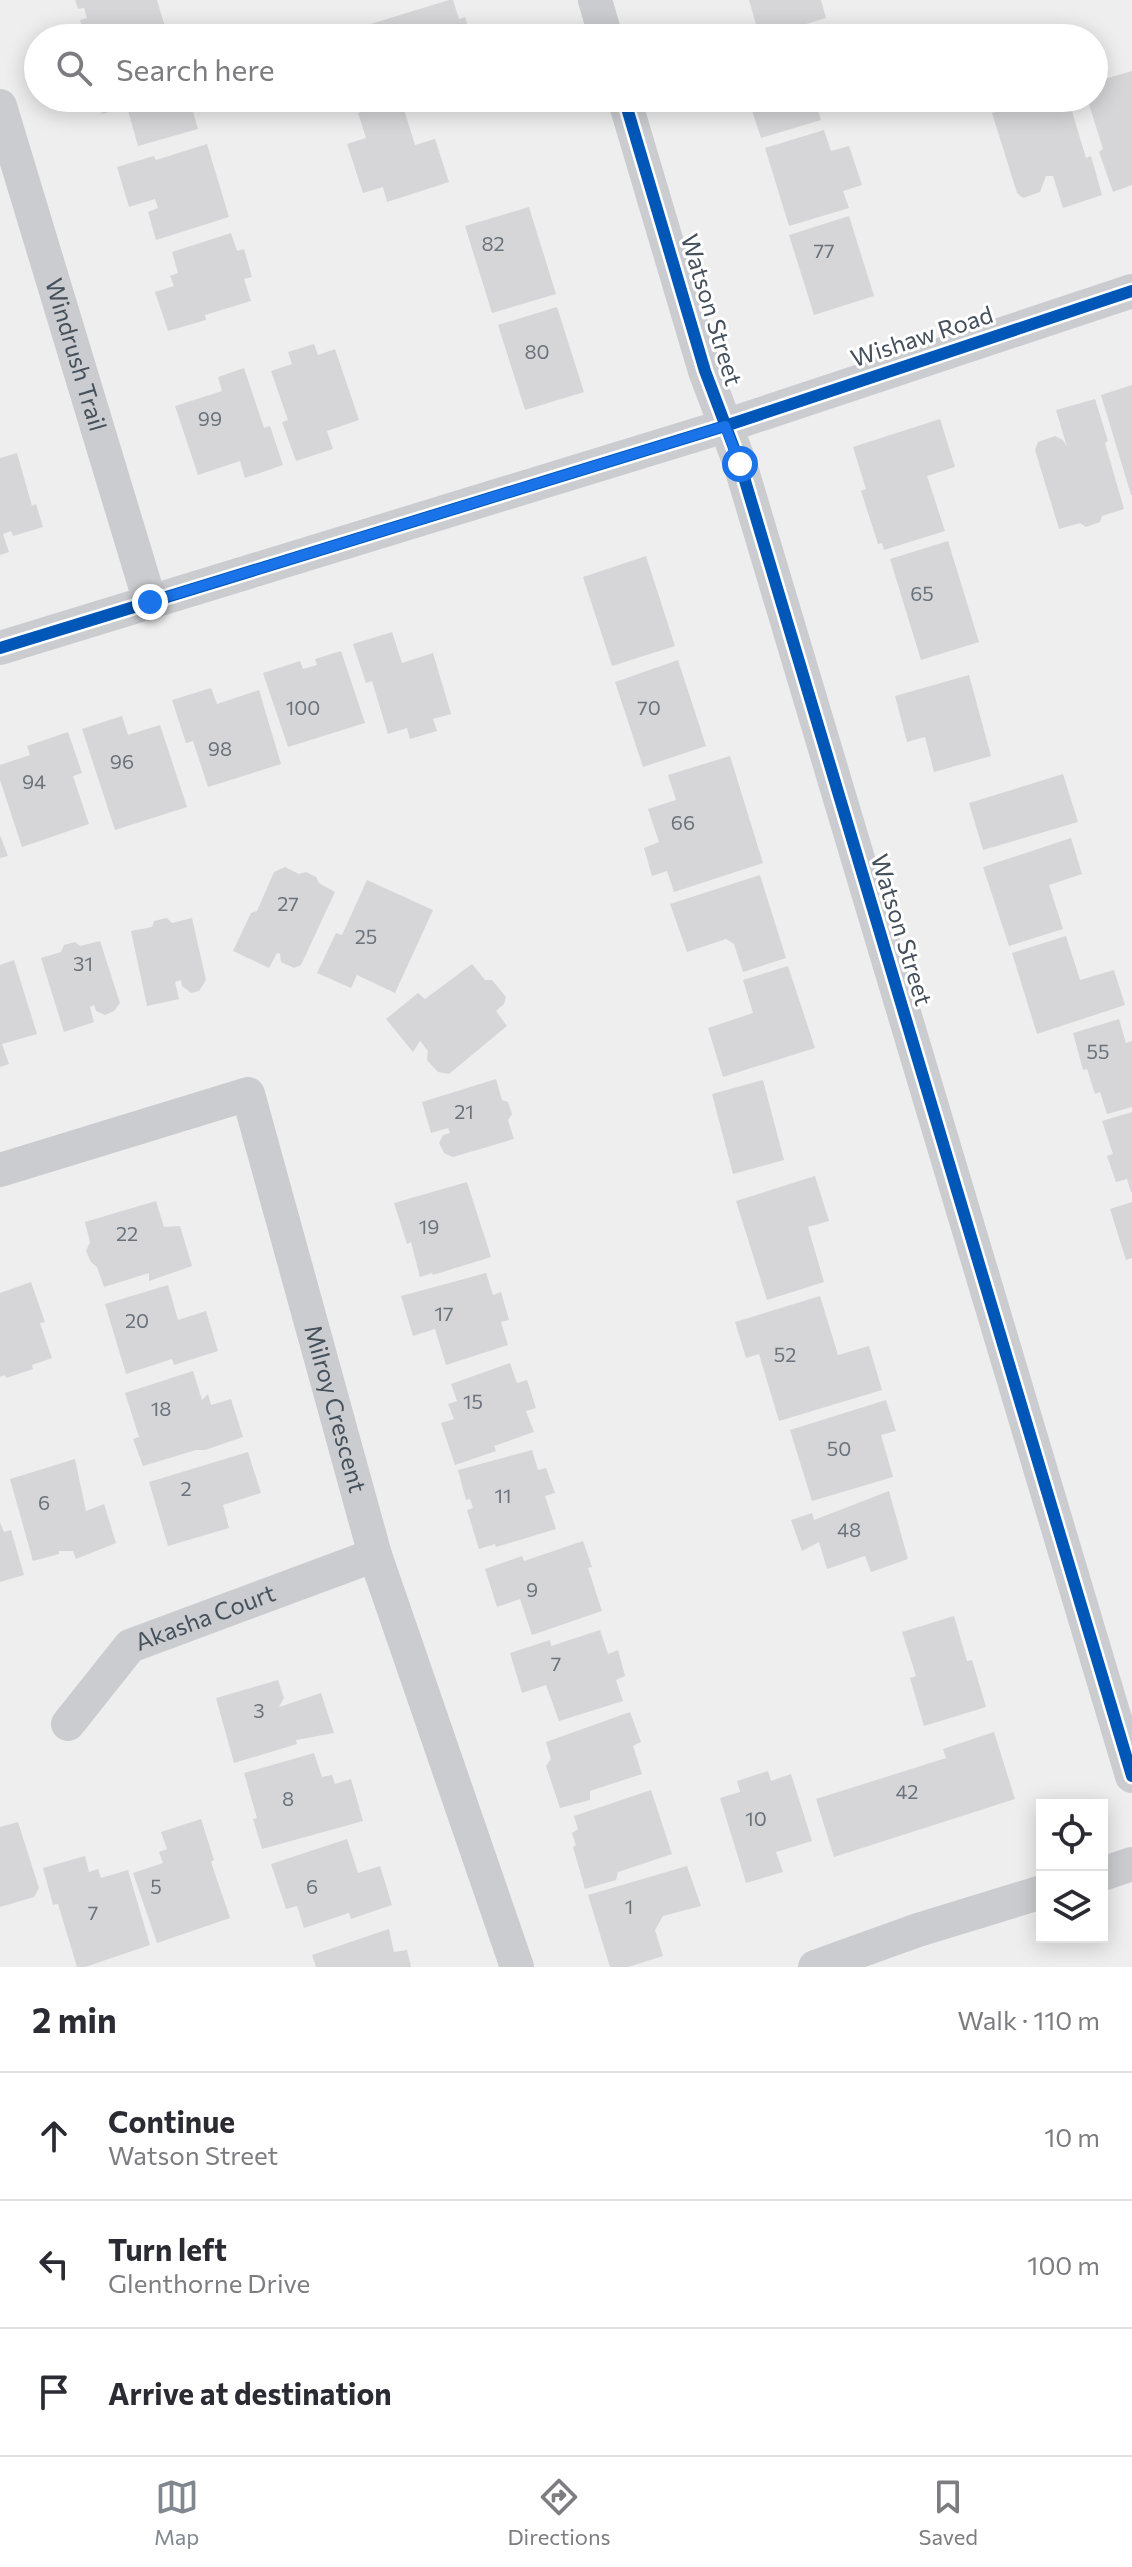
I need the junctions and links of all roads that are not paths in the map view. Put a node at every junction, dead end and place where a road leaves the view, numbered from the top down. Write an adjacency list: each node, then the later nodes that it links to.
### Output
1 (595, 0): 2 (street)
2 (602, 24)
3 (0, 106): 7 (street, Windrush Trail)
4 (628, 112): 6 (street, Watson Street)
5 (1132, 291): 6 (street, Wishaw Road)
6 (725, 426): 7 (street, Wishaw Road); 12 (street, Watson Street)
7 (150, 602): 8 (street, Wishaw Road)
8 (0, 648)
9 (0, 1170): 10 (street, Milroy Crescent)
10 (375, 1555): 11 (street, Akasha Court); 16 (street, Milroy Crescent)
11 (68, 1724)
12 (1132, 1776)
13 (1132, 1864): 14 (street)
14 (1108, 1872)
15 (1036, 1894): 17 (street)
16 (517, 1967)
17 (815, 1967)

